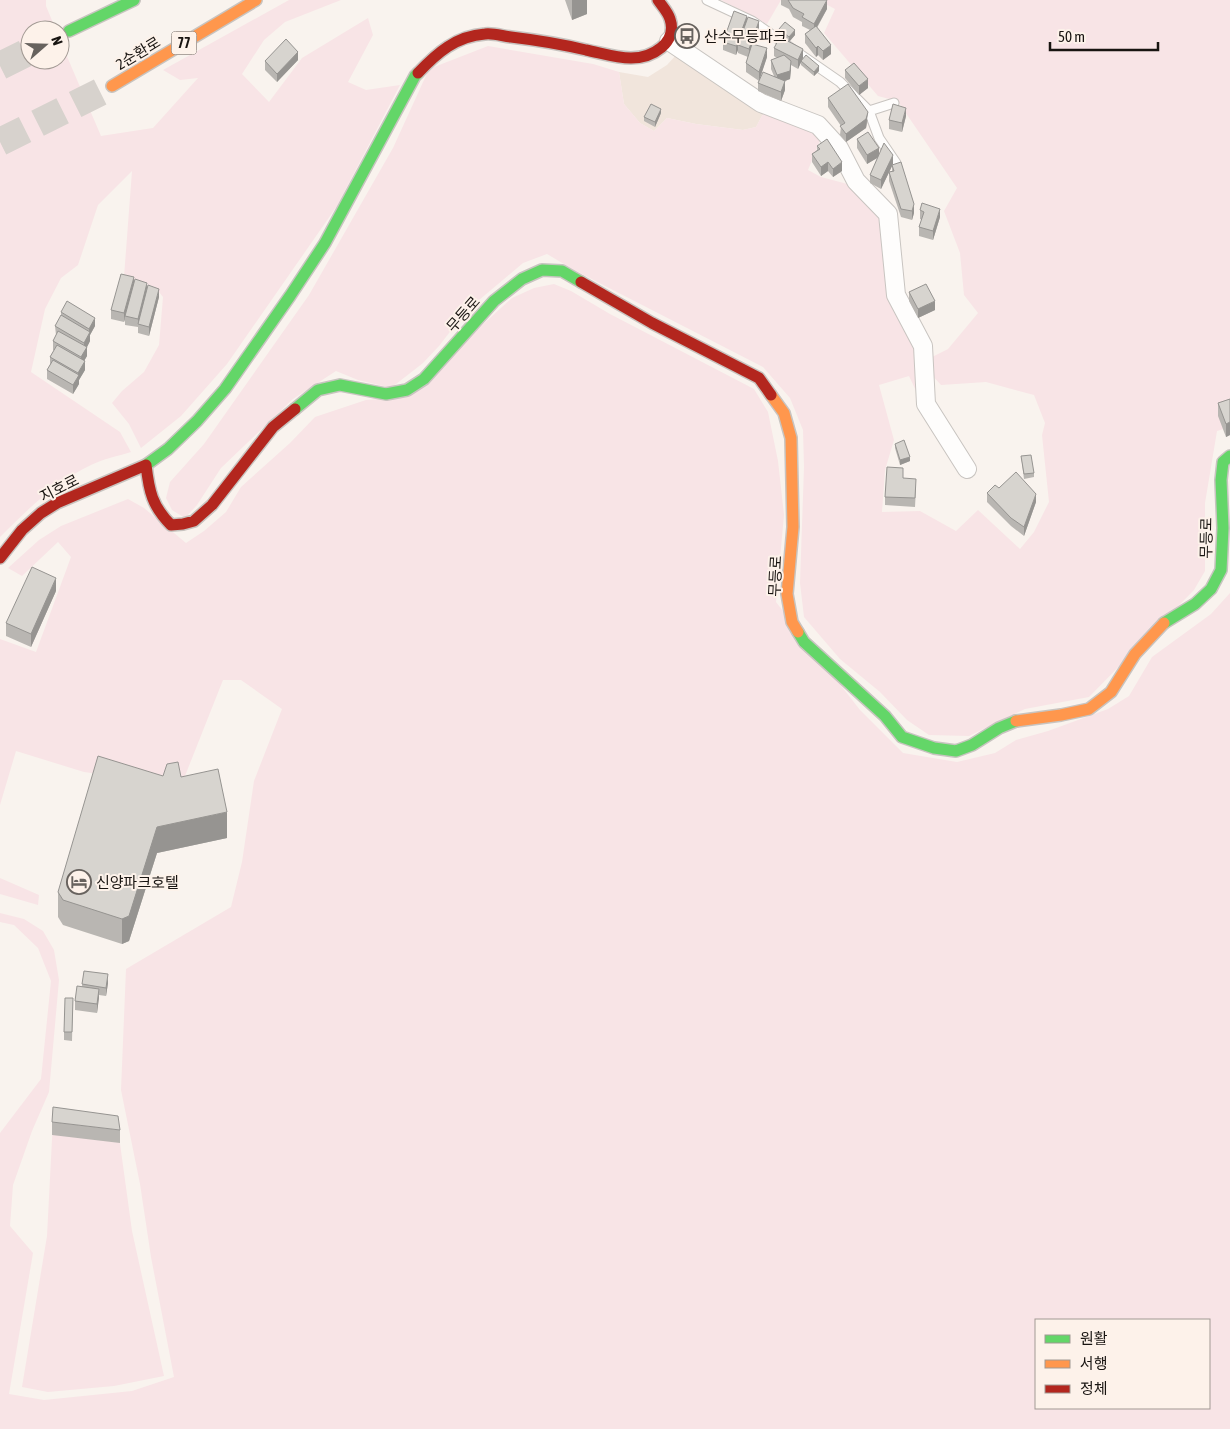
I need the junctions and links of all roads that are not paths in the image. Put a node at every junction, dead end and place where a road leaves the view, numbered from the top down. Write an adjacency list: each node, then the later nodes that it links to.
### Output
1 (134, 0): 5 (main road)
2 (256, 0): 7 (main road, 2순환로 / 77)
3 (658, 0): 6 (main road)
4 (708, 0): 9 (lane)
5 (70, 30)
6 (669, 41): 12 (main road); 13 (street)
7 (112, 86)
8 (894, 103): 9 (lane)
9 (869, 111): 10 (lane)
10 (896, 163)
11 (1230, 456): 12 (main road, 무등로)
12 (146, 465): 14 (main road, 지호로)
13 (967, 469)
14 (0, 558)

